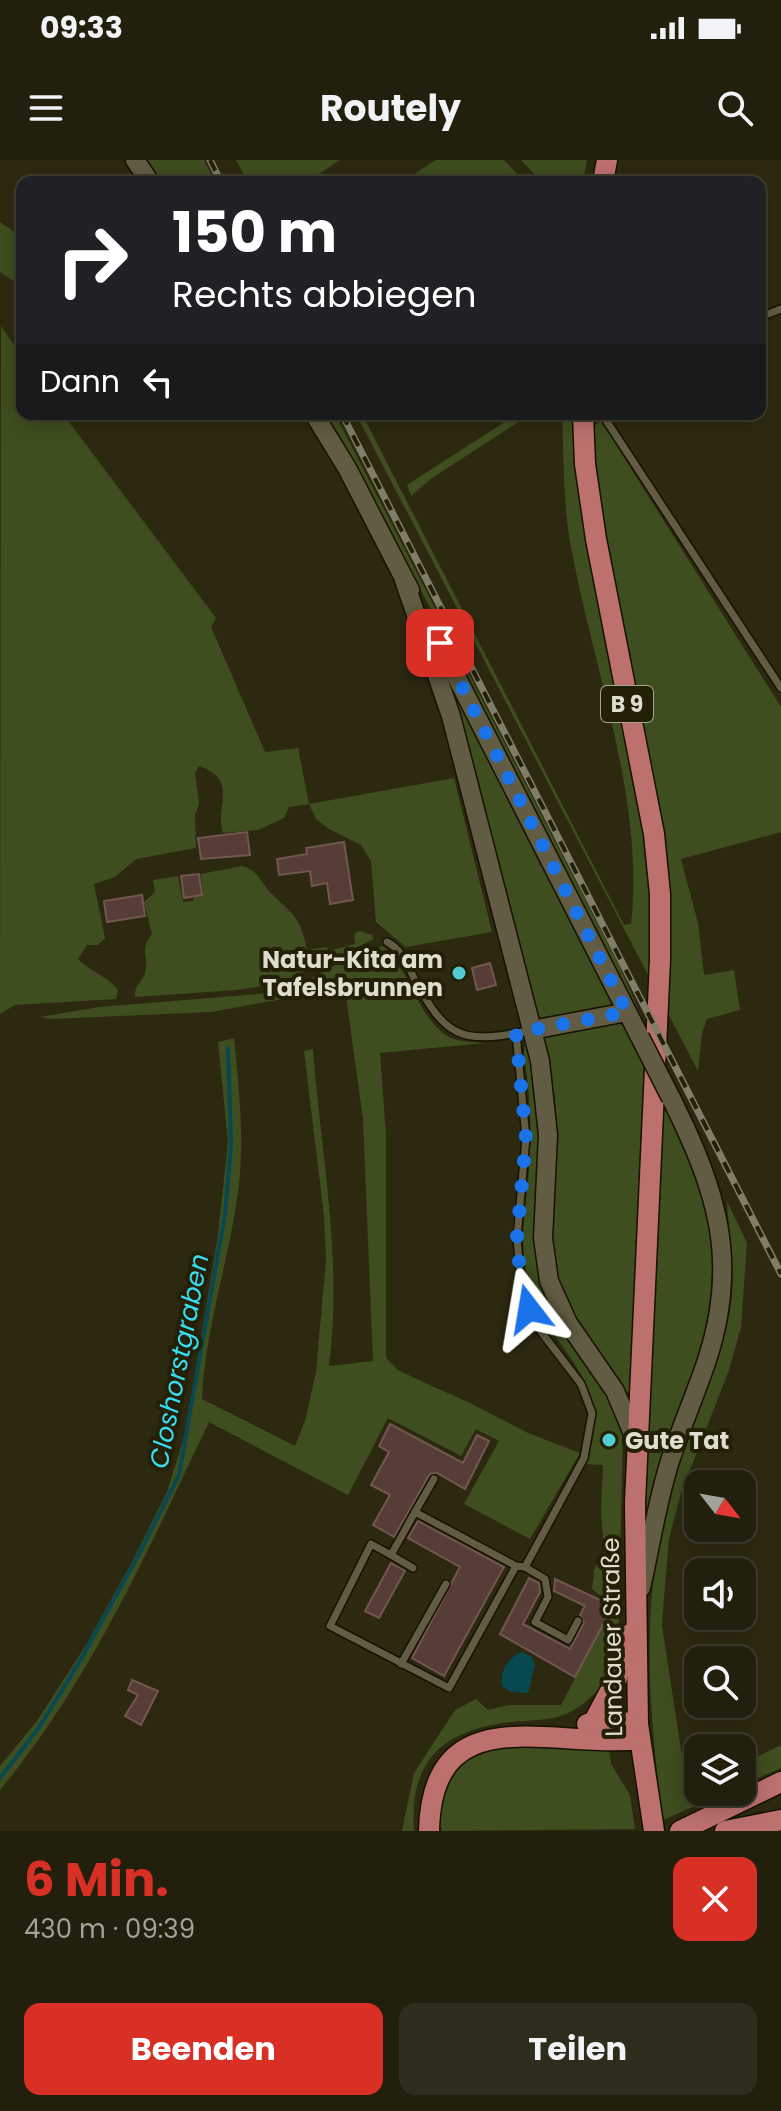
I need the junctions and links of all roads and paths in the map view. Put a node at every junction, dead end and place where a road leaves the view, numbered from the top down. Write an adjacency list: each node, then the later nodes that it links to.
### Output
1 (318, 420): 4 (main road)
2 (590, 420): 9 (main road, B 9)
3 (594, 420): 5 (lane)
4 (404, 580): 7 (main road); 8 (main road)
5 (781, 688)
6 (387, 942): 8 (lane)
7 (627, 1012): 8 (main road); 16 (main road, bridge)
8 (524, 1031): 9 (main road); 13 (lane)
9 (636, 1441): 16 (main road, Landauer Straße)
10 (434, 1479): 11 (lane)
11 (415, 1512): 12 (lane); 13 (lane)
12 (391, 1555): 14 (lane); 18 (lane)
13 (520, 1567): 17 (lane); 18 (lane)
14 (413, 1568)
15 (446, 1584): 18 (lane)
16 (635, 1614): 19 (main road); 20 (main road, Landauer Straße)
17 (578, 1621)
18 (401, 1664)
19 (593, 1723): 20 (main road); 21 (main road)
20 (639, 1732): 21 (main road); 26 (main road, Landauer Straße)
21 (544, 1735): 25 (main road)
22 (781, 1782): 23 (main road)
23 (700, 1820): 26 (main road); 27 (main road)
24 (781, 1820): 28 (main road)
25 (431, 1828)
26 (654, 1831)
27 (680, 1831)
28 (725, 1831)

